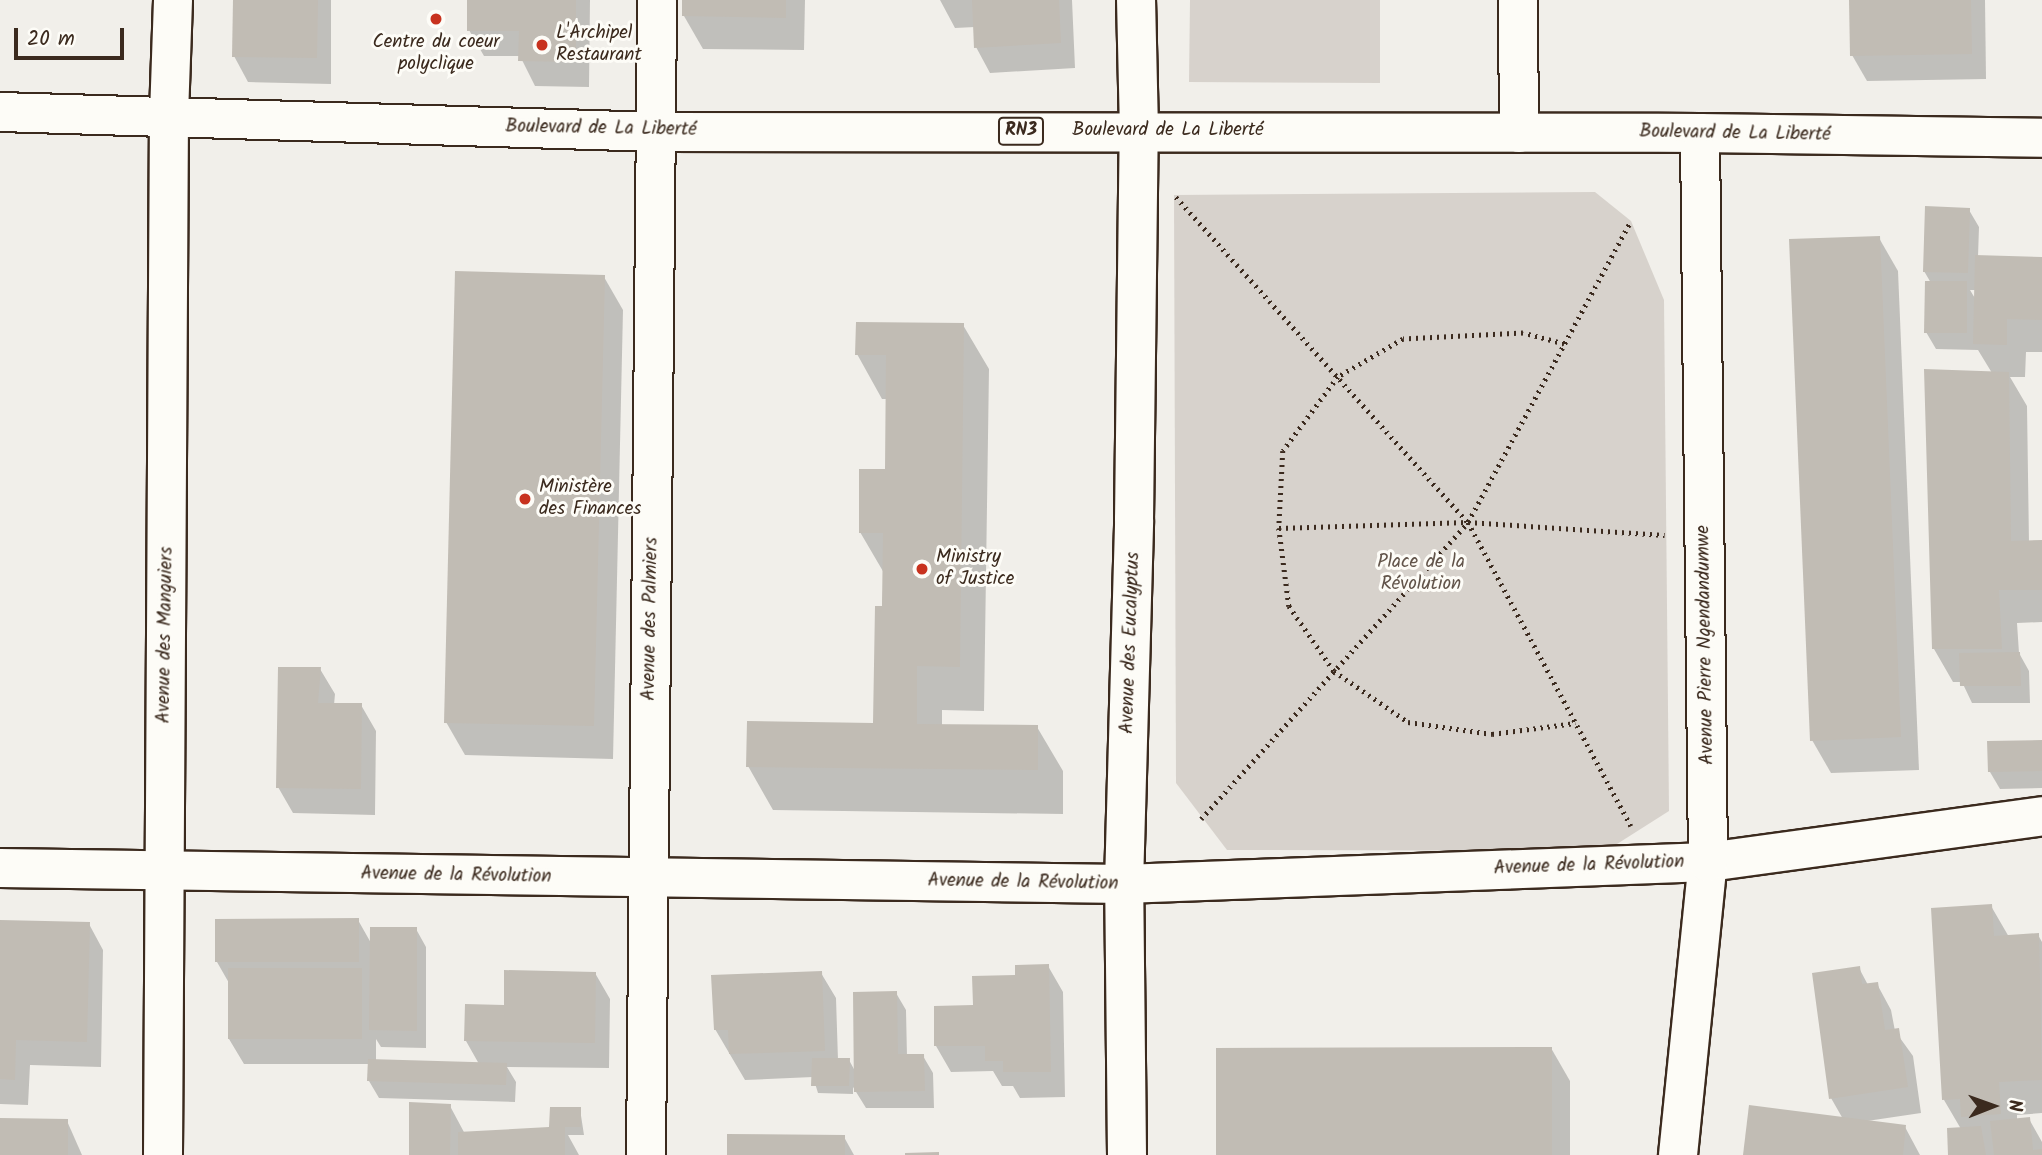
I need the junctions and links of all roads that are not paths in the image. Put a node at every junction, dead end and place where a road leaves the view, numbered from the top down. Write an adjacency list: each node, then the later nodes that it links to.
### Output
1 (173, 0): 6 (main road, Avenue des Manguiers)
2 (657, 0): 8 (main road, Avenue des Palmiers)
3 (1136, 0): 7 (main road, Avenue des Eucalyptus)
4 (1518, 0): 9 (main road)
5 (0, 111): 6 (main road, Boulevard de La Liberté / RN3)
6 (169, 115): 8 (main road, Boulevard de La Liberté / RN3); 15 (main road, Avenue des Manguiers)
7 (1139, 131): 8 (main road, Boulevard de La Liberté / RN3); 9 (main road, Boulevard de La Liberté / RN3); 17 (main road, Avenue des Eucalyptus)
8 (657, 132): 16 (main road, Avenue des Palmiers)
9 (1519, 133): 10 (main road, Boulevard de La Liberté / RN3)
10 (1700, 133): 11 (main road, Boulevard de La Liberté / RN3); 13 (main road, Avenue Pierre Ngendandumwe)
11 (2042, 138)
12 (2042, 816): 13 (main road, Avenue de la Révolution)
13 (1708, 862): 17 (main road, Avenue de la Révolution); 21 (main road, Avenue Pierre Ngendandumwe)
14 (0, 867): 15 (main road, Avenue de la Révolution)
15 (163, 871): 16 (main road, Avenue de la Révolution); 18 (main road, Avenue des Manguiers)
16 (647, 879): 17 (main road, Avenue de la Révolution); 19 (main road, Avenue des Palmiers)
17 (1125, 884): 20 (main road, Avenue des Eucalyptus)
18 (163, 1155)
19 (646, 1155)
20 (1127, 1155)
21 (1678, 1155)

